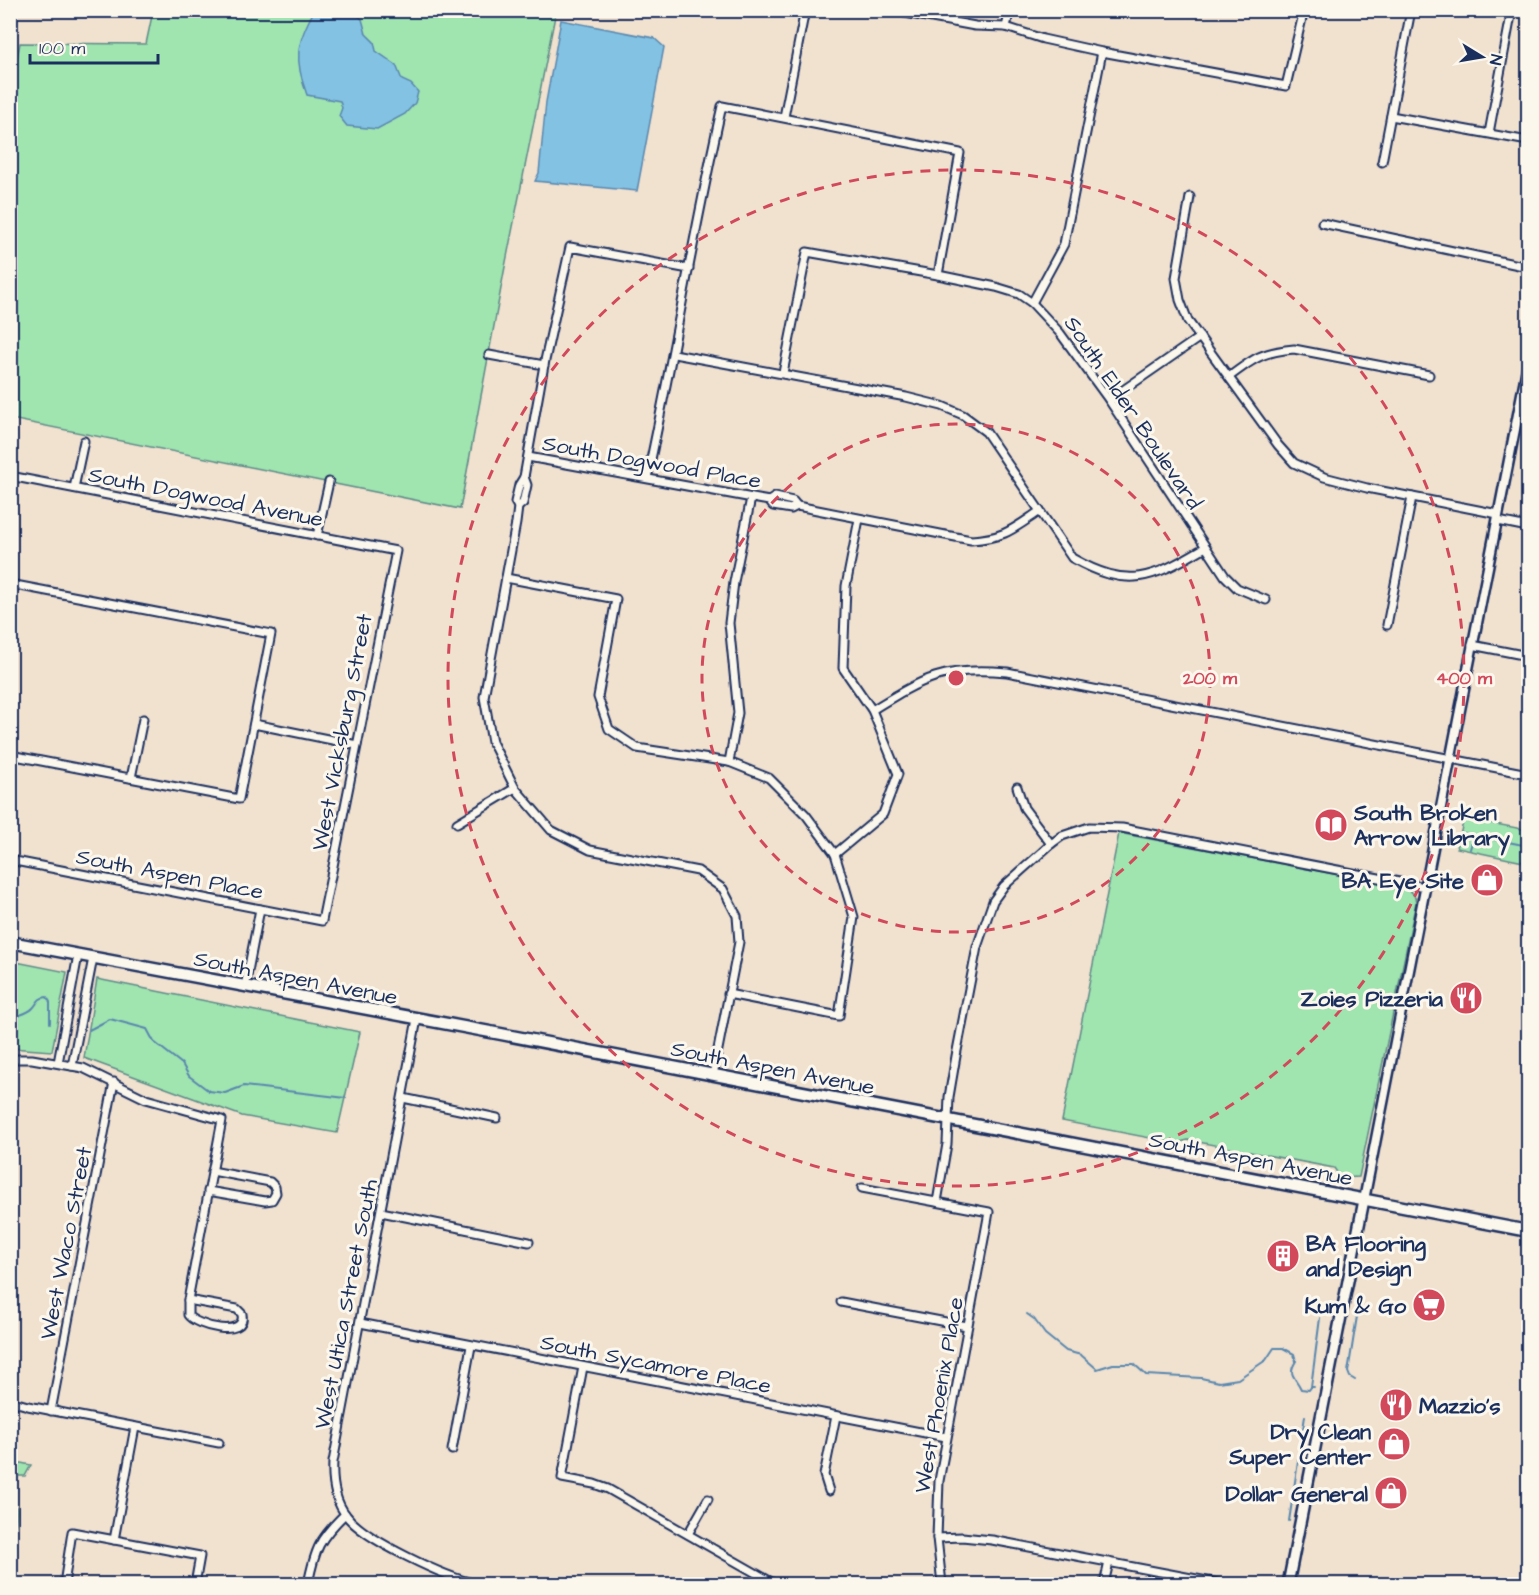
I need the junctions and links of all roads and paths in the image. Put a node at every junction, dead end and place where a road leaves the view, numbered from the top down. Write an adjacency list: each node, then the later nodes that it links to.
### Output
1 (805, 10): 10 (street)
2 (889, 10): 7 (street)
3 (1010, 10): 7 (street)
4 (1304, 10): 8 (street)
5 (1411, 10): 9 (street)
6 (1512, 10): 11 (street)
7 (1006, 27): 8 (street)
8 (1102, 52): 19 (street)
9 (1391, 116): 11 (street); 13 (street)
10 (784, 117): 17 (street); 18 (street)
11 (1489, 133): 12 (street)
12 (1528, 141)
13 (1382, 162)
14 (1190, 197): 20 (street)
15 (1322, 223): 16 (street)
16 (1528, 267)
17 (689, 269): 21 (street); 24 (street)
18 (938, 275): 19 (street, South Elder Boulevard); 25 (street, South Elder Boulevard)
19 (1032, 303): 28 (street, South Elder Boulevard)
20 (1200, 337): 27 (street); 28 (street)
21 (674, 354): 25 (street); 33 (street)
22 (489, 355): 24 (street)
23 (1528, 363): 29 (street)
24 (544, 365): 31 (street)
25 (783, 373): 38 (street)
26 (1429, 375): 27 (street)
27 (1229, 377): 36 (street)
28 (1109, 400): 43 (street, South Elder Boulevard)
29 (1524, 411): 39 (street)
30 (84, 441): 35 (street)
31 (528, 456): 33 (street, South Dogwood Place); 45 (street)
32 (10, 476): 35 (street, South Dogwood Avenue)
33 (647, 478): 37 (street, South Dogwood Place)
34 (328, 482): 42 (street)
35 (74, 488): 42 (street, South Dogwood Avenue)
36 (1412, 497): 39 (street); 48 (street)
37 (751, 498): 40 (street, South Dogwood Place); 57 (street)
38 (1040, 511): 40 (street, South Dogwood Place); 43 (street)
39 (1498, 518): 41 (street); 49 (street)
40 (859, 519): 51 (street)
41 (1528, 527)
42 (317, 536): 44 (street, South Dogwood Avenue)
43 (1204, 548): 47 (street, South Elder Boulevard)
44 (396, 551): 54 (street, West Vicksburg Street)
45 (506, 578): 57 (street); 61 (street)
46 (10, 584): 53 (street)
47 (1266, 600)
48 (1387, 625)
49 (1472, 645): 50 (street); 56 (street)
50 (1528, 656)
51 (872, 710): 56 (street); 64 (street)
52 (143, 719): 59 (street)
53 (254, 724): 54 (street); 59 (street)
54 (357, 745): 68 (street, West Vicksburg Street)
55 (10, 755): 59 (street)
56 (1450, 757): 58 (street); 66 (street)
57 (729, 762): 64 (street)
58 (1528, 774)
59 (131, 778)
60 (1017, 787): 63 (street)
61 (515, 788): 62 (street); 73 (street)
62 (457, 824)
63 (1051, 844): 66 (street); 82 (street)
64 (835, 854): 73 (street)
65 (10, 860): 67 (street, South Aspen Place)
66 (1425, 887): 86 (street)
67 (260, 909): 68 (street, South Aspen Place); 72 (street)
68 (322, 921)
69 (10, 942): 70 (main road, South Aspen Avenue)
70 (78, 955): 71 (main road, South Aspen Avenue); 76 (street)
71 (93, 958): 72 (main road, South Aspen Avenue); 77 (street)
72 (245, 987): 74 (main road, South Aspen Avenue)
73 (728, 994): 78 (street)
74 (417, 1019): 78 (main road, South Aspen Avenue); 80 (street, West Utica Street South)
75 (10, 1059): 76 (street)
76 (58, 1063): 77 (street)
77 (72, 1066): 79 (street)
78 (712, 1075): 82 (main road, South Aspen Avenue)
79 (114, 1082): 83 (street); 98 (street, West Waco Street)
80 (403, 1098): 81 (street); 88 (street, West Utica Street South)
81 (497, 1118)
82 (948, 1120): 86 (main road, South Aspen Avenue); 87 (street)
83 (212, 1171): 85 (street); 85 (street)
84 (862, 1188): 87 (street)
85 (208, 1191): 91 (street)
86 (1364, 1200): 89 (main road, South Aspen Avenue); 119 (main road)
87 (937, 1202): 94 (street, West Phoenix Place)
88 (381, 1212): 90 (street); 93 (street, West Utica Street South)
89 (1528, 1231)
90 (529, 1242)
91 (188, 1300): 91 (street)
92 (841, 1302): 94 (street)
93 (360, 1323): 95 (street, South Sycamore Place); 106 (street, West Utica Street South)
94 (967, 1326): 101 (street, West Phoenix Place)
95 (471, 1346): 96 (street, South Sycamore Place); 103 (street)
96 (583, 1367): 99 (street, South Sycamore Place); 107 (street)
97 (10, 1401): 98 (street)
98 (51, 1411): 100 (street)
99 (836, 1416): 101 (street, South Sycamore Place); 104 (street)
100 (135, 1427): 102 (street); 109 (street)
101 (946, 1437): 108 (street, West Phoenix Place)
102 (219, 1443)
103 (452, 1450)
104 (829, 1491)
105 (708, 1499): 107 (street)
106 (345, 1514): 113 (street); 114 (street)
107 (688, 1534): 115 (street)
108 (937, 1538): 110 (street); 116 (street, West Phoenix Place)
109 (114, 1540): 111 (street); 112 (street)
110 (1109, 1562): 117 (street); 118 (street)
111 (64, 1584)
112 (195, 1584)
113 (308, 1584)
114 (477, 1584)
115 (775, 1584)
116 (942, 1584)
117 (1104, 1584)
118 (1218, 1584)
119 (1288, 1584)

